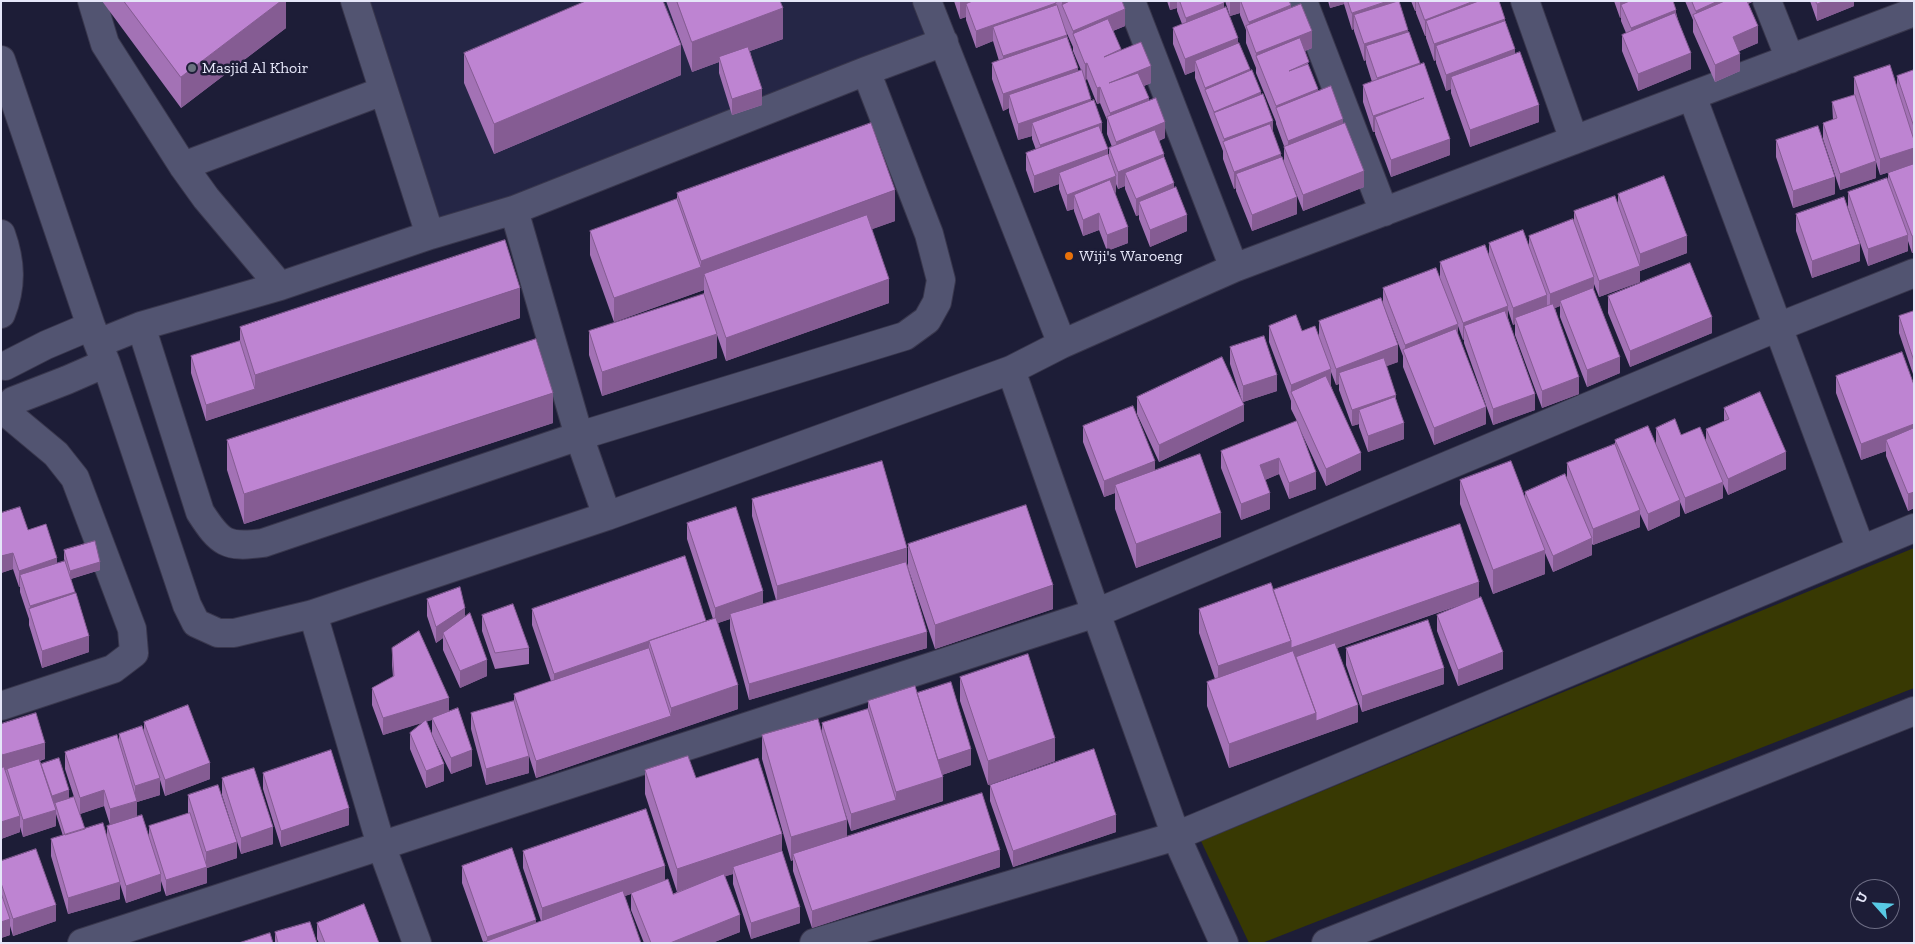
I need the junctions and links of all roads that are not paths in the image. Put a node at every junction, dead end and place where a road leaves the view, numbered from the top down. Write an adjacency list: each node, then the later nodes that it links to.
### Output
1 (92, 1): 16 (street)
2 (355, 1): 13 (street)
3 (927, 1): 9 (street)
4 (1131, 1): 21 (street)
5 (1303, 1): 18 (street)
6 (1525, 1): 15 (street)
7 (1767, 1): 10 (street)
8 (1914, 12): 10 (street)
9 (944, 42): 12 (street); 28 (street)
10 (1790, 59): 14 (street)
11 (1, 60): 27 (street)
12 (866, 71): 17 (street); 32 (street)
13 (383, 91): 16 (street); 20 (street)
14 (1692, 96): 15 (street); 26 (street)
15 (1574, 140): 18 (street)
16 (183, 166): 23 (street)
17 (514, 210): 20 (street); 32 (street)
18 (1384, 212): 21 (street)
19 (1, 234): 24 (street)
20 (430, 235): 23 (street)
21 (1234, 268): 28 (street)
22 (1914, 273): 26 (street)
23 (280, 286): 25 (street)
24 (1, 314)
25 (142, 326): 27 (street); 32 (street)
26 (1778, 327): 35 (street); 36 (street)
27 (99, 344): 29 (street); 31 (street); 37 (street)
28 (1062, 344): 30 (street)
29 (3, 364): 31 (street)
30 (1011, 370): 33 (street); 36 (street)
31 (7, 413): 38 (street)
32 (579, 436): 33 (street)
33 (608, 516): 37 (street)
34 (1914, 528): 35 (street)
35 (1861, 550): 40 (street)
36 (1096, 613): 40 (street); 41 (street)
37 (313, 614): 41 (street)
38 (1, 706)
39 (1914, 712): 46 (street)
40 (1176, 836): 44 (street); 45 (street)
41 (381, 845): 42 (street); 43 (street)
42 (82, 943)
43 (417, 943)
44 (814, 943)
45 (1224, 943)
46 (1326, 943)

